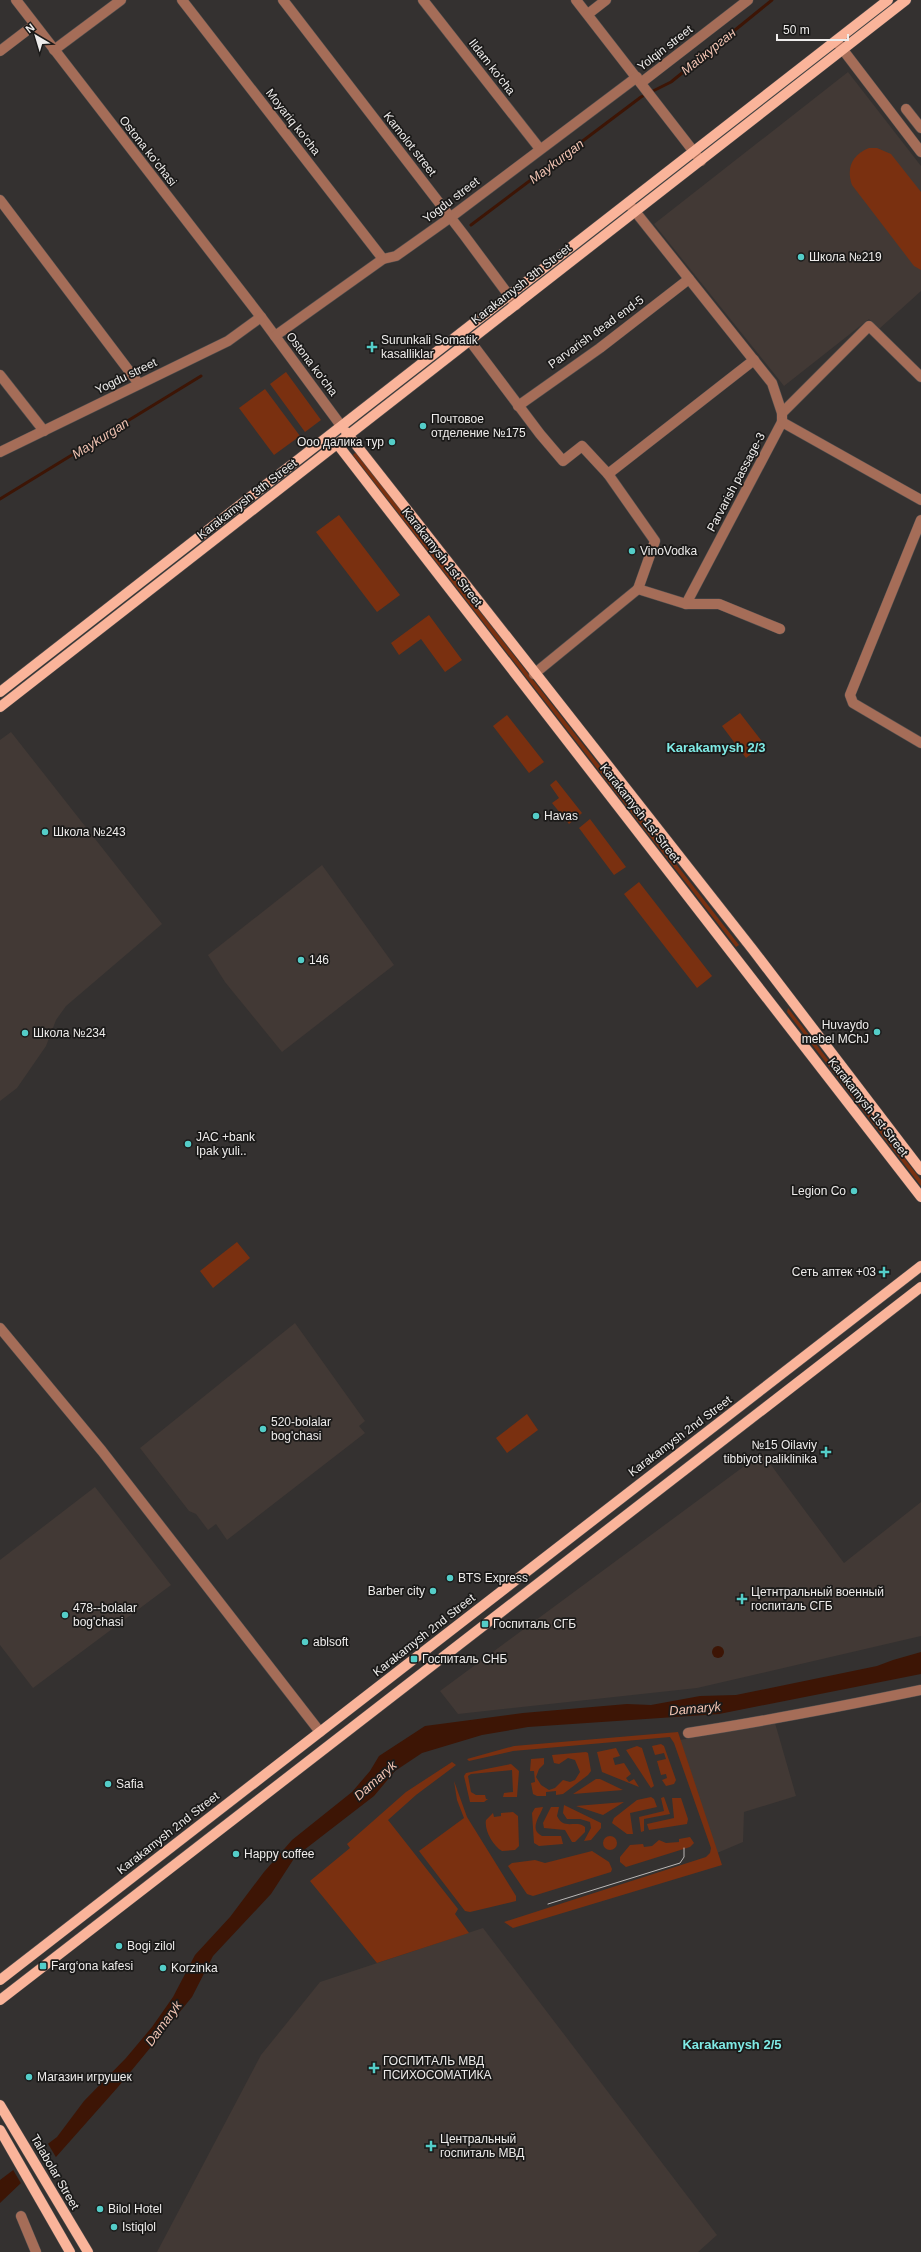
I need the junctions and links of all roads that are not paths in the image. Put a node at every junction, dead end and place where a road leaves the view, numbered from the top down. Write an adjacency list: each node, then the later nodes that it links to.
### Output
1 (16, 0): 12 (street, Ostona ko'chasi)
2 (121, 0): 15 (street)
3 (182, 0): 28 (street, Moyariq ko'cha)
4 (283, 0): 27 (street, Kamolot street)
5 (424, 0): 20 (street, Ildam ko'cha)
6 (576, 0): 11 (street, Yolqin street)
7 (606, 0): 11 (street)
8 (748, 0): 17 (street, Yolqin street)
9 (888, 0): 13 (main road, Karakamysh 3th Street)
10 (906, 0): 14 (main road, Karakamysh 3th Street)
11 (588, 14): 17 (street, Yolqin street)
12 (34, 25): 15 (street, Ostona ko'chasi); 16 (street)
13 (836, 41): 14 (street); 22 (main road, Karakamysh 3th Street)
14 (843, 49): 21 (street); 23 (main road, Karakamysh 3th Street)
15 (54, 50): 32 (street, Ostona ko'chasi)
16 (0, 51)
17 (640, 79): 20 (street, Yogdu street); 22 (street)
18 (906, 109): 19 (street)
19 (921, 128)
20 (540, 149): 27 (street, Yogdu street)
21 (920, 150)
22 (694, 152): 23 (street); 25 (main road, Karakamysh 3th Street)
23 (701, 161): 26 (main road, Karakamysh 3th Street)
24 (0, 200): 38 (street)
25 (628, 203): 26 (street); 30 (main road, Karakamysh 3th Street)
26 (635, 212): 29 (street); 31 (main road, Karakamysh 3th Street)
27 (453, 220): 28 (street, Yogdu street); 30 (street, Kamolot street)
28 (383, 259): 33 (street, Yogdu street)
29 (689, 279): 35 (street); 39 (street, Parvarish dead end-5)
30 (509, 296): 31 (street, Kamolot street); 41 (main road, Karakamysh 3th Street)
31 (516, 305): 34 (main road, Karakamysh 3th Street)
32 (261, 317): 33 (street, Ostona ko'cha); 38 (street, Yogdu street)
33 (275, 336): 41 (street, Ostona ko'cha)
34 (470, 341): 39 (street); 43 (main road, Karakamysh 3th Street)
35 (754, 360): 40 (street); 46 (street)
36 (0, 375): 42 (street)
37 (921, 377): 40 (street, Parvarish passage-3)
38 (139, 384): 42 (street, Yogdu street)
39 (518, 406): 46 (street)
40 (782, 418): 47 (street); 50 (street, Parvarish passage-3)
41 (342, 427): 43 (main road, Karakamysh 1st Street); 44 (main road); 53 (main road, Karakamysh 3th Street)
42 (44, 431): 45 (street, Yogdu street)
43 (349, 436): 44 (main road, Karakamysh 3th Street); 52 (main road, Karakamysh 1st Street)
44 (338, 444): 54 (main road, Karakamysh 3th Street); 57 (main road, Karakamysh 1st Street)
45 (0, 452)
46 (608, 474): 49 (street)
47 (921, 500)
48 (921, 520): 55 (street)
49 (638, 589): 50 (street); 52 (street)
50 (686, 604): 51 (street)
51 (780, 629)
52 (534, 674): 56 (main road, Karakamysh 1st Street)
53 (0, 692)
54 (0, 707)
55 (921, 744)
56 (753, 950): 57 (main road); 58 (main road, Karakamysh 1st Street)
57 (739, 962): 59 (main road, Karakamysh 1st Street)
58 (921, 1170)
59 (921, 1197)
60 (921, 1266): 63 (main road, Karakamysh 2nd Street)
61 (921, 1287): 64 (main road)
62 (0, 1328): 68 (street)
63 (718, 1424): 64 (main road); 66 (main road, Karakamysh 2nd Street)
64 (728, 1436): 67 (main road)
65 (921, 1690): 69 (street)
66 (358, 1702): 67 (main road); 68 (main road, Karakamysh 2nd Street)
67 (368, 1715): 71 (main road)
68 (320, 1732): 70 (main road, Karakamysh 2nd Street)
69 (688, 1733)
70 (0, 1980)
71 (0, 2000)
72 (0, 2105): 74 (main road, Talabolar Street)
73 (0, 2130): 75 (main road)
74 (54, 2197): 75 (main road); 79 (main road, Talabolar Street)
75 (44, 2203): 78 (main road)
76 (21, 2216): 77 (street)
77 (36, 2252)
78 (70, 2252)
79 (88, 2252)

